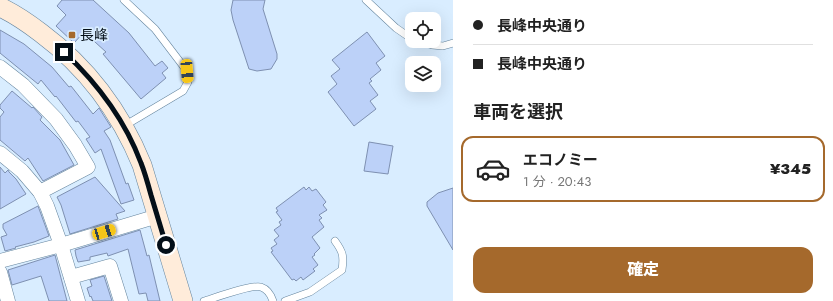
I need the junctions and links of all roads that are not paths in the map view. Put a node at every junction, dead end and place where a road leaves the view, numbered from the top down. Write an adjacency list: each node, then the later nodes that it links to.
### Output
1 (124, 0): 8 (lane)
2 (366, 0): 4 (lane)
3 (0, 7): 8 (street)
4 (405, 34)
5 (453, 43): 6 (lane)
6 (441, 46)
7 (0, 67): 10 (street)
8 (124, 126): 11 (street)
9 (0, 153): 10 (street)
10 (40, 192): 13 (street)
11 (158, 216): 13 (street); 20 (street)
12 (335, 241): 23 (lane)
13 (61, 245): 14 (street); 16 (street)
14 (0, 262)
15 (0, 272): 17 (street)
16 (71, 277): 18 (street); 19 (street)
17 (8, 301)
18 (78, 301)
19 (121, 301)
20 (183, 301)
21 (204, 301): 22 (lane)
22 (273, 301)
23 (286, 301)

